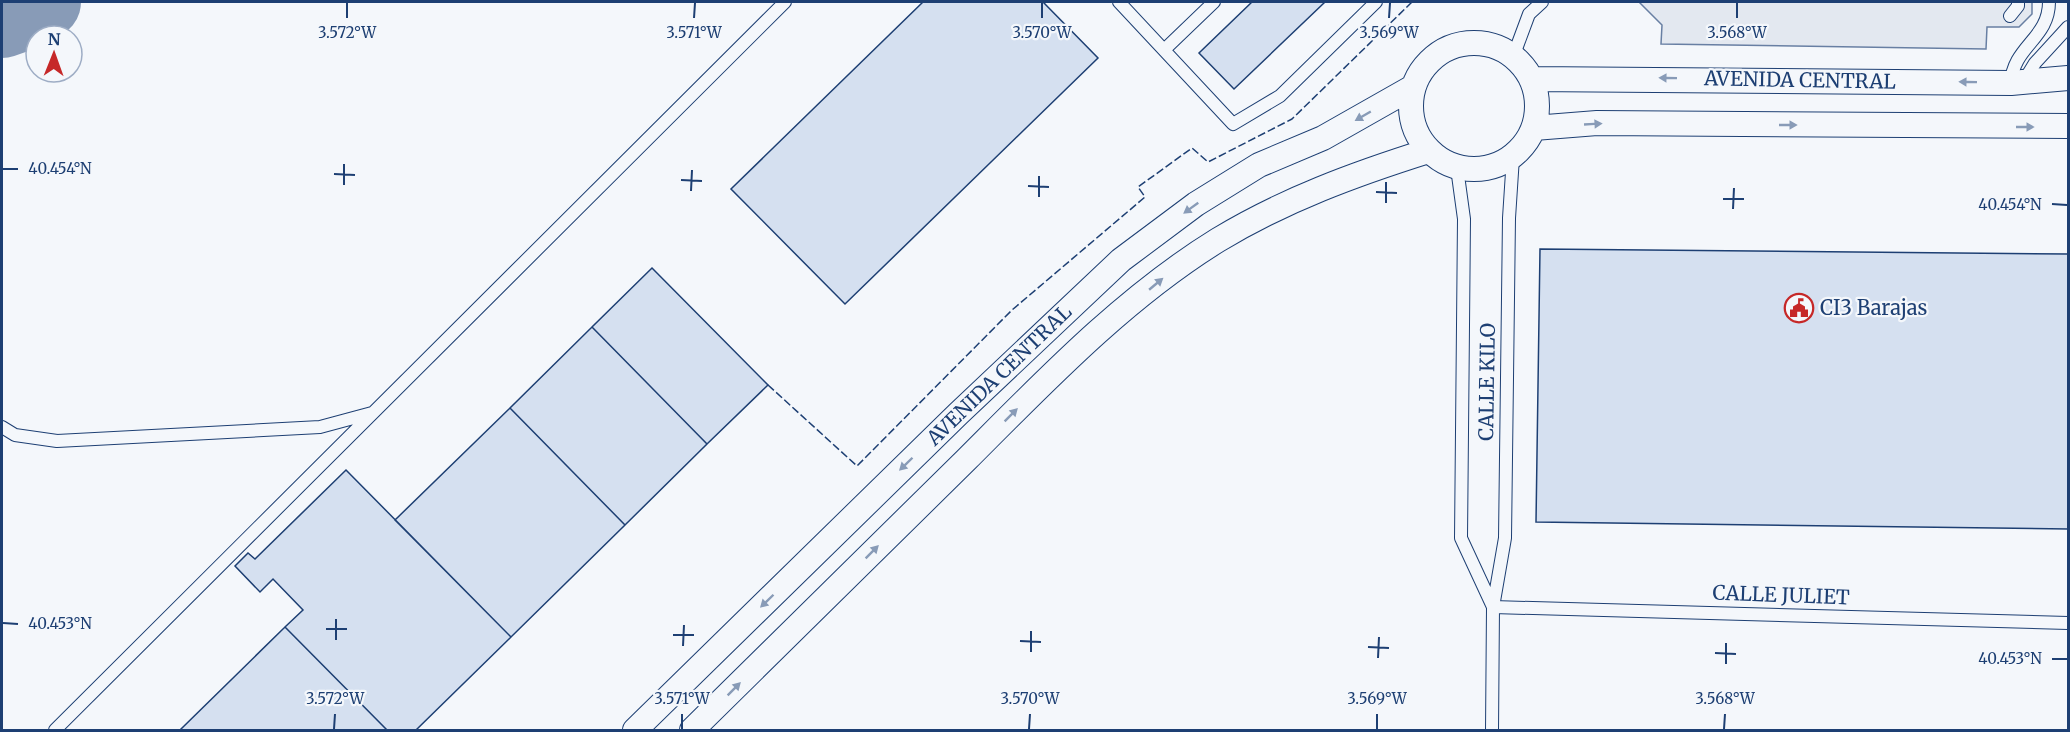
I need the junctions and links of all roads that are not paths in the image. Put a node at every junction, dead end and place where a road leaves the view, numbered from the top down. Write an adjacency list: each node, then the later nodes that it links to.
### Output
1 (785, 2): 23 (lane)
2 (1119, 2): 12 (lane)
3 (1214, 2): 12 (lane)
4 (1376, 2): 12 (lane)
5 (1525, 2): 9 (lane)
6 (1542, 2): 9 (lane)
7 (2018, 2): 10 (lane)
8 (2049, 2): 16 (lane)
9 (1529, 14): 13 (lane)
10 (2010, 16)
11 (2068, 27): 16 (lane)
12 (1164, 51)
13 (1513, 57): 15 (street); 17 (street)
14 (2068, 78): 16 (street, AVENIDA CENTRAL)
15 (1531, 79): 16 (street, AVENIDA CENTRAL, one-way to 15); 19 (street)
16 (2018, 82)
17 (1413, 87): 20 (street); 28 (street, AVENIDA CENTRAL, one-way to 28)
18 (2068, 126): 19 (street, one-way to 18)
19 (1534, 128): 21 (street)
20 (1428, 151): 22 (street); 29 (street, AVENIDA CENTRAL, one-way to 20)
21 (1513, 157): 22 (street); 25 (lane, CALLE KILO)
22 (1457, 168): 25 (lane, CALLE KILO)
23 (373, 413): 24 (lane); 27 (lane)
24 (2, 427)
25 (1493, 607): 26 (lane, CALLE JULIET); 30 (lane, CALLE KILO)
26 (2068, 623)
27 (55, 730)
28 (635, 730)
29 (692, 730)
30 (1492, 730)

